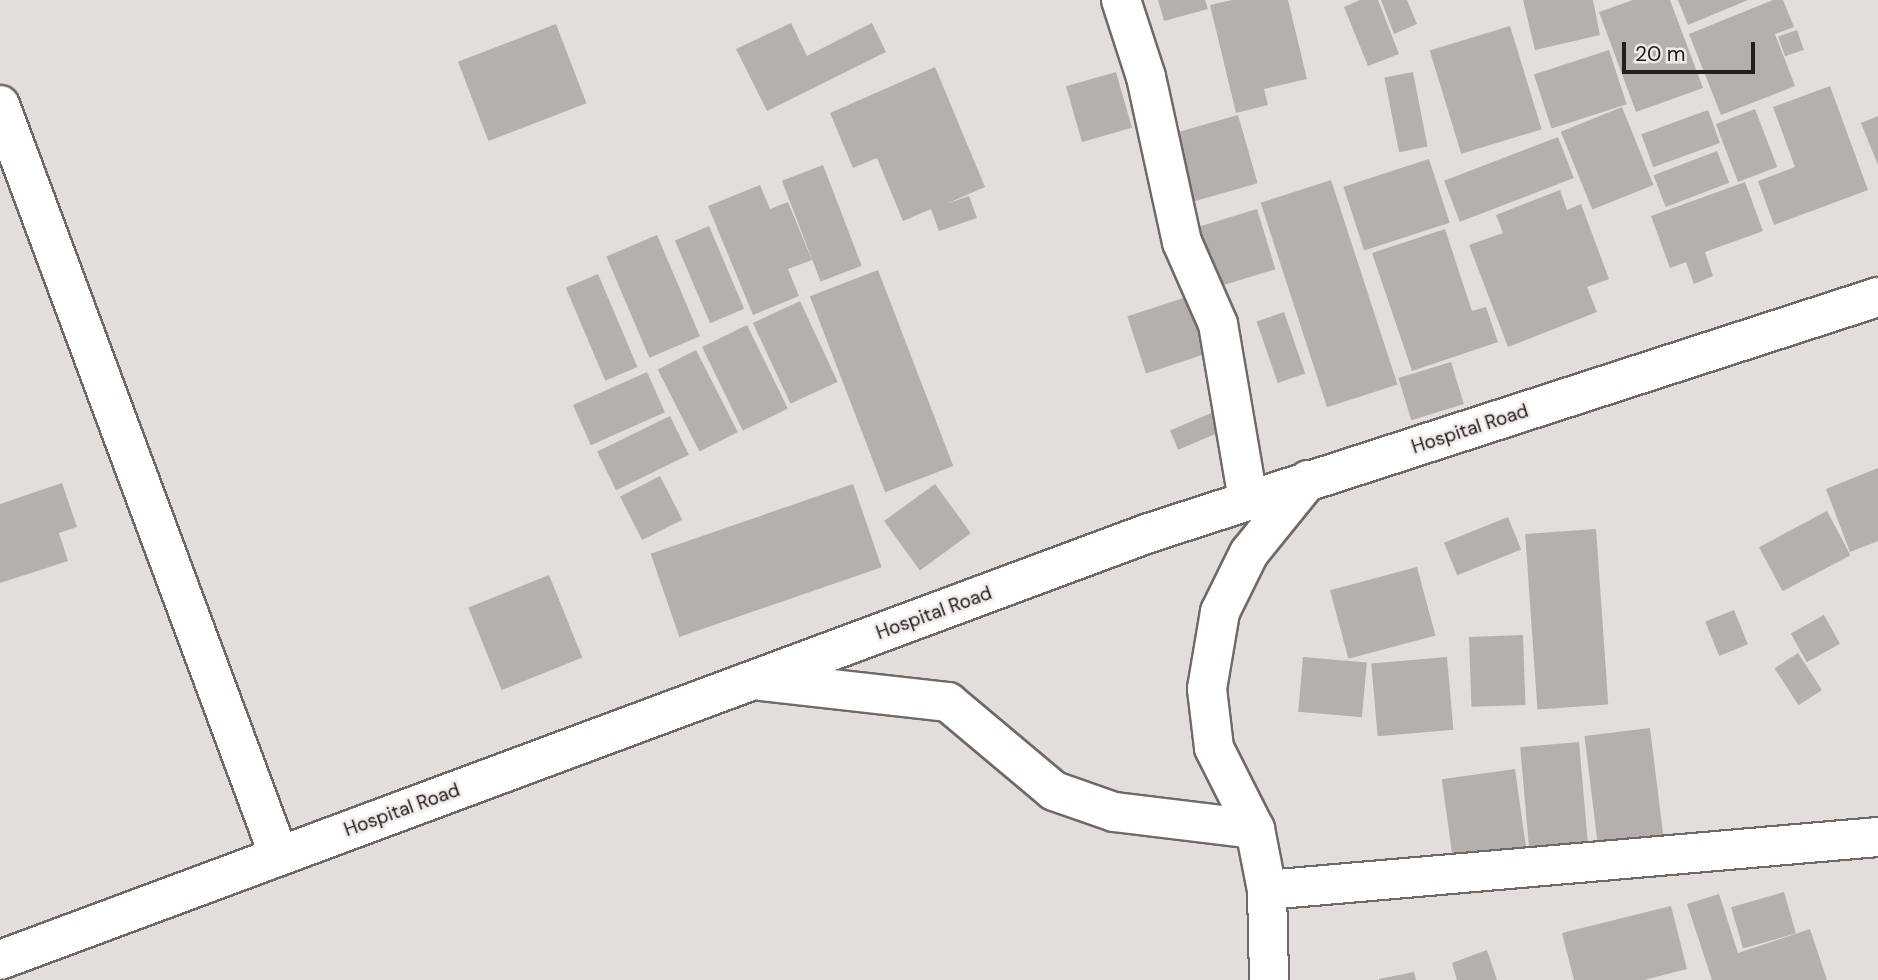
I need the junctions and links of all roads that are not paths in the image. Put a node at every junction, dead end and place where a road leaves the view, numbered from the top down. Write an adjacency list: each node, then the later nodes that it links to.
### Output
1 (1121, 0): 5 (street)
2 (0, 105): 9 (street)
3 (1878, 297): 4 (street, Hospital Road)
4 (1308, 480): 5 (street, Hospital Road); 7 (street)
5 (1248, 500): 6 (street, Hospital Road)
6 (753, 680): 7 (street); 9 (street, Hospital Road)
7 (1255, 829): 10 (street)
8 (1878, 837): 10 (street)
9 (279, 856): 11 (street, Hospital Road)
10 (1267, 890): 12 (street)
11 (0, 960)
12 (1269, 980)

